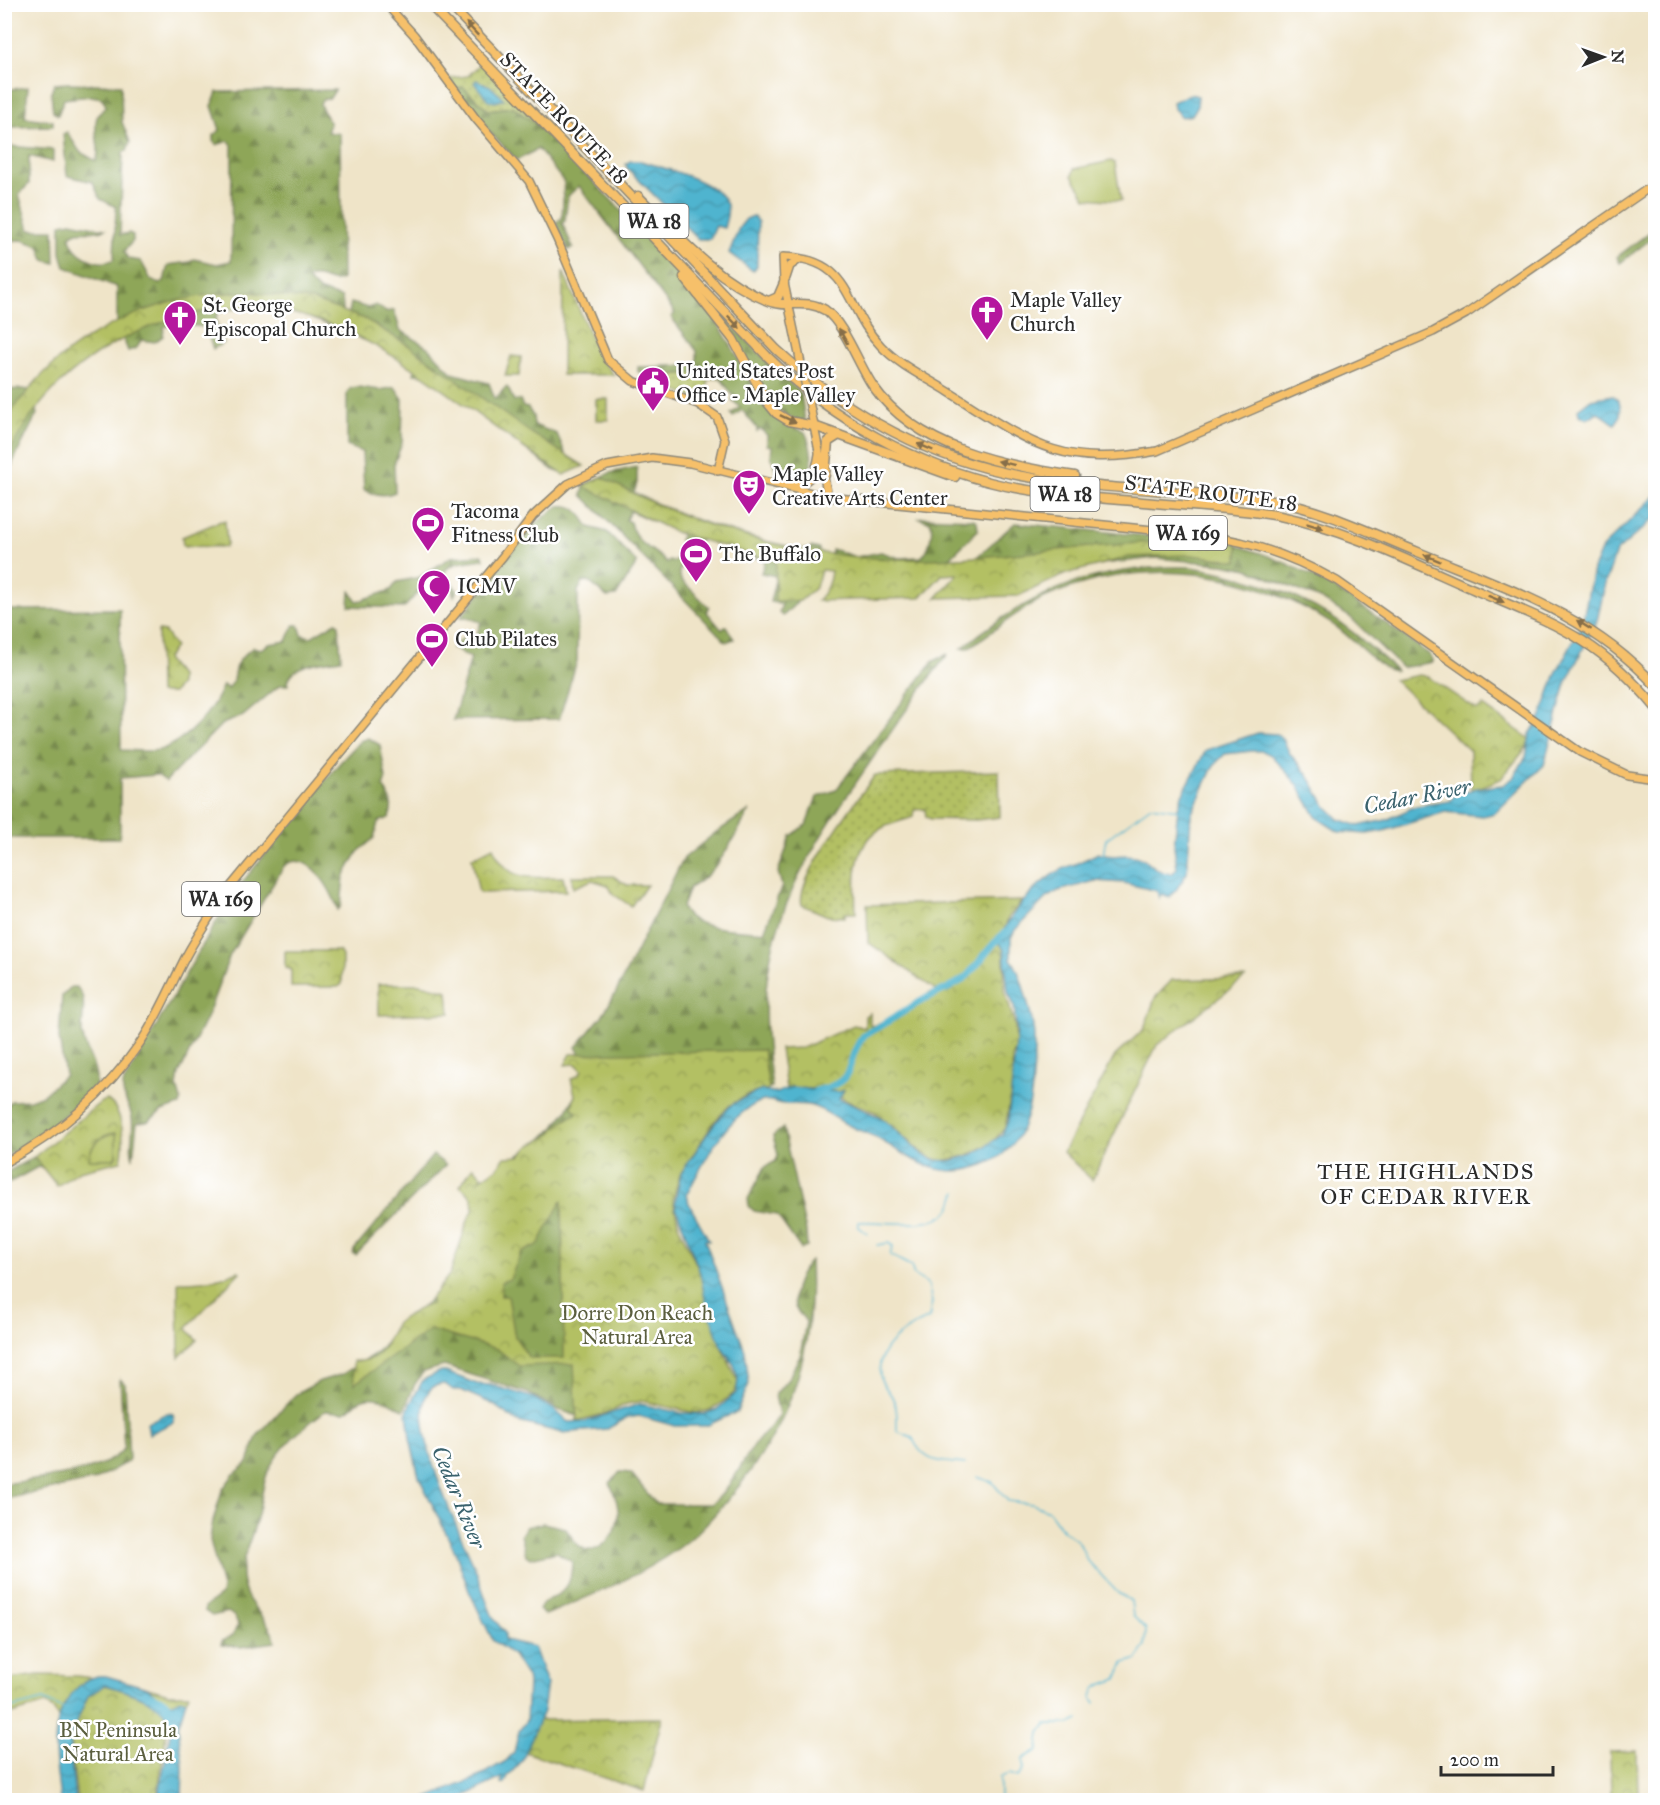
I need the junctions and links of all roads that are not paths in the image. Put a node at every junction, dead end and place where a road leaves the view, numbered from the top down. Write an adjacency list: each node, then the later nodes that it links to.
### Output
1 (386, 4): 15 (main road)
2 (429, 4): 6 (highway, STATE ROUTE 18 / WA 18)
3 (449, 4): 4 (highway, STATE ROUTE 18 / WA 18, one-way to 3)
4 (563, 126): 10 (highway); 18 (highway, STATE ROUTE 18 / WA 18, one-way to 4)
5 (1656, 183): 7 (main road)
6 (649, 234): 12 (highway, one-way to 12); 19 (highway, STATE ROUTE 18 / WA 18, one-way to 19)
7 (806, 258): 8 (main road); 9 (main road)
8 (784, 283): 9 (main road); 10 (highway)
9 (787, 293): 11 (main road)
10 (768, 301): 11 (highway)
11 (789, 305): 12 (main road, bridge); 18 (highway, one-way to 11)
12 (814, 426): 13 (highway); 14 (main road)
13 (840, 435): 16 (highway); 19 (highway)
14 (819, 449): 16 (main road); 17 (main road)
15 (718, 471): 17 (main road, WA 169); 24 (main road, WA 169)
16 (825, 475): 20 (main road)
17 (781, 486): 20 (main road, WA 169)
18 (1125, 486): 21 (highway, STATE ROUTE 18 / WA 18, one-way to 18)
19 (1050, 492): 22 (highway, STATE ROUTE 18 / WA 18, one-way to 22)
20 (828, 497): 23 (main road, WA 169)
21 (1656, 686)
22 (1656, 708)
23 (1656, 779)
24 (4, 1164)

